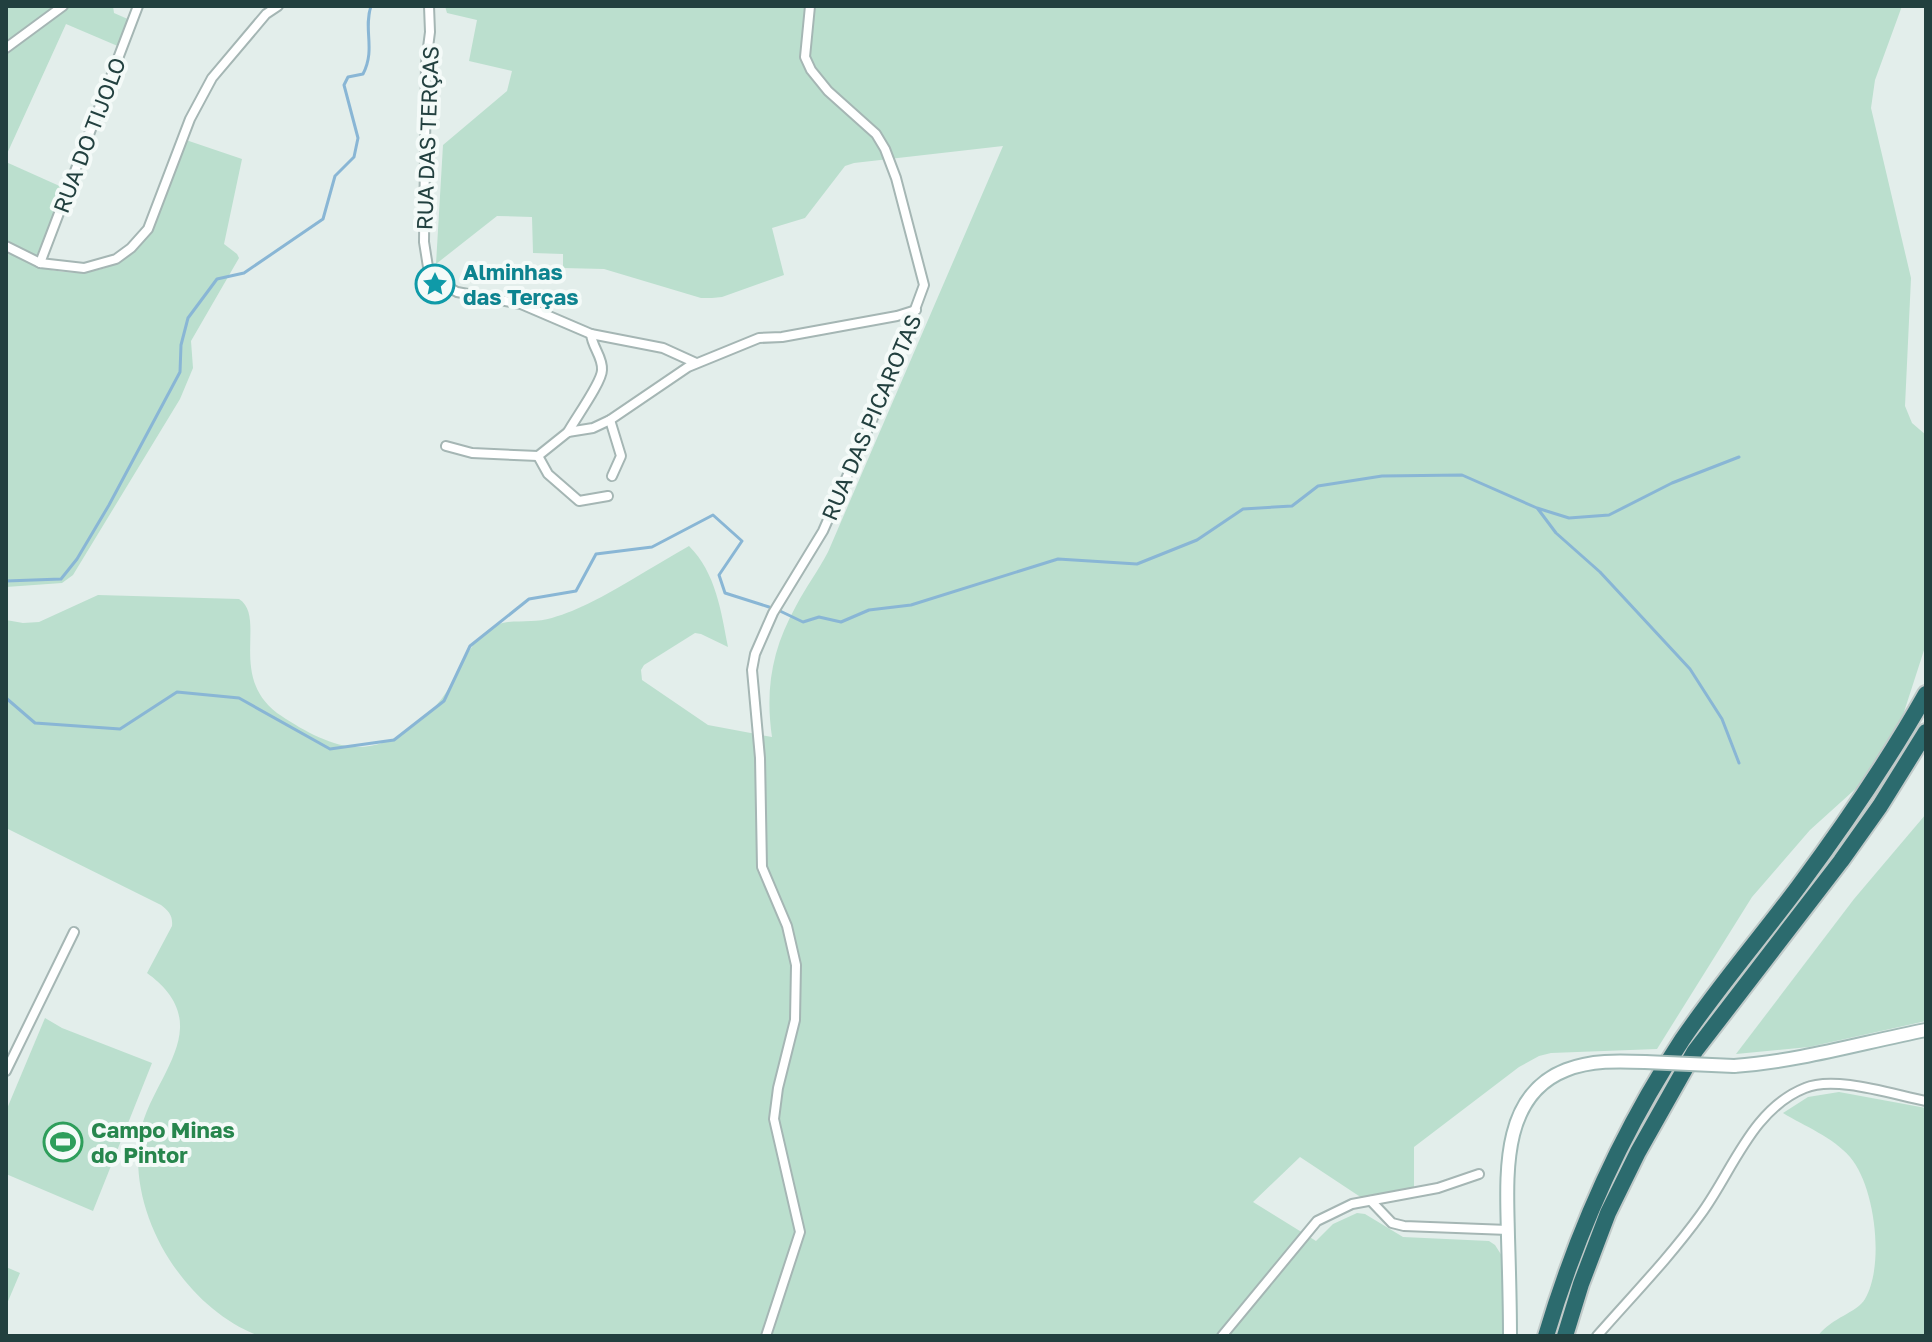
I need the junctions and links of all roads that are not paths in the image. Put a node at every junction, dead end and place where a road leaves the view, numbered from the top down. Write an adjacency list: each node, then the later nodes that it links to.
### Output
1 (63, 6): 7 (street)
2 (138, 6): 9 (street, RUA DO TIJOLO)
3 (278, 6): 6 (street)
4 (429, 6): 11 (street, RUA DAS TERÇAS)
5 (810, 6): 10 (street, RUA DAS PICAROTAS)
6 (266, 10): 9 (street)
7 (6, 48)
8 (6, 246): 9 (street)
9 (40, 263)
10 (916, 310): 12 (street); 28 (street, RUA DAS PICAROTAS)
11 (591, 334): 12 (street, RUA DAS TERÇAS); 14 (street)
12 (696, 363): 13 (street)
13 (610, 420): 14 (street); 17 (street)
14 (568, 432): 16 (street)
15 (446, 446): 16 (street)
16 (538, 456): 18 (street)
17 (612, 476)
18 (608, 496)
19 (1926, 694): 31 (highway)
20 (1926, 732): 32 (highway)
21 (74, 932): 23 (street)
22 (1926, 1030): 27 (main road, bridge)
23 (6, 1071)
24 (1926, 1101): 33 (street)
25 (1479, 1174): 26 (street)
26 (1371, 1201): 27 (street); 29 (street)
27 (1508, 1230): 30 (main road)
28 (766, 1336)
29 (1222, 1336)
30 (1510, 1336)
31 (1546, 1336)
32 (1565, 1336)
33 (1597, 1336)

